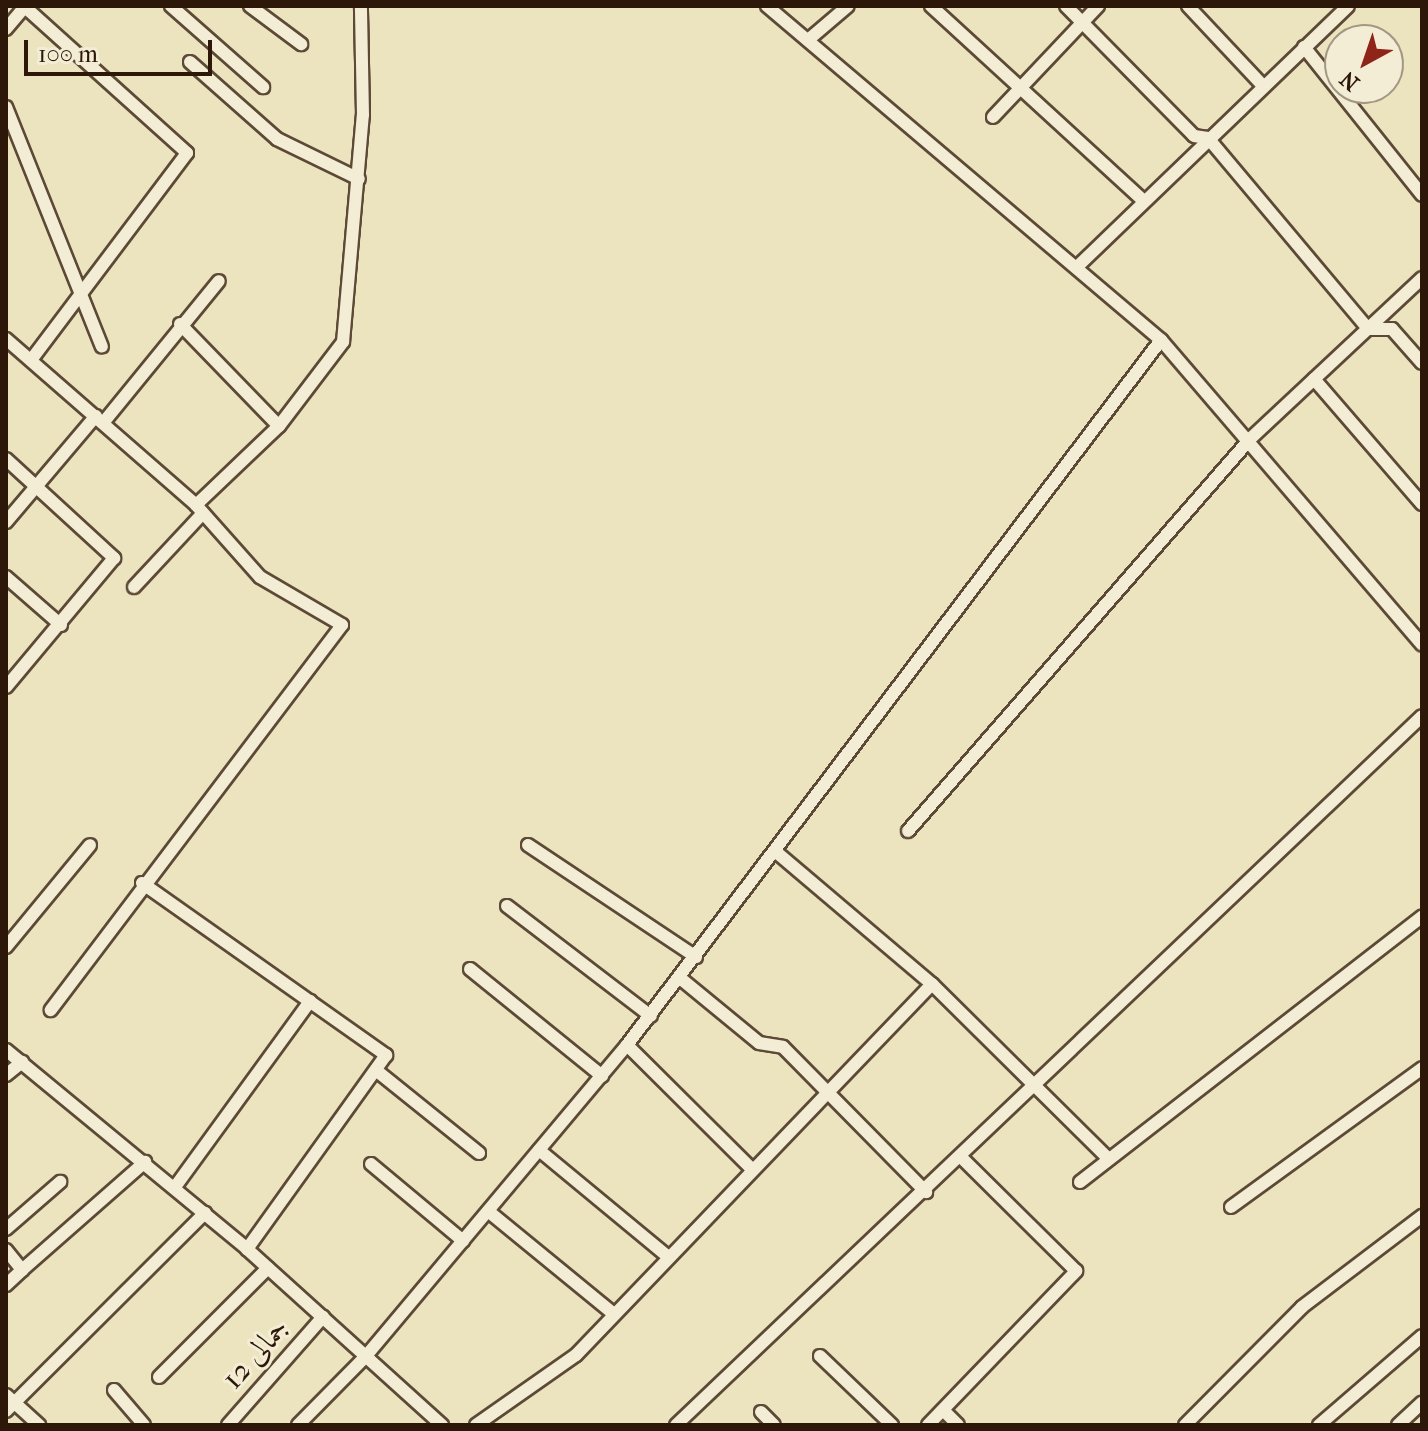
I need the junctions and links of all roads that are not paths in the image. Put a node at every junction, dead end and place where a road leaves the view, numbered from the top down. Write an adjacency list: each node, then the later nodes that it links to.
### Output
1 (25, 6): 13 (street); 30 (street)
2 (171, 6): 19 (street)
3 (250, 6): 15 (street)
4 (361, 6): 24 (street)
5 (767, 6): 14 (street)
6 (848, 6): 14 (street)
7 (931, 6): 20 (street)
8 (1066, 6): 12 (street)
9 (1098, 6): 12 (street)
10 (1188, 6): 18 (street)
11 (1348, 6): 16 (street)
12 (1083, 23): 20 (street); 23 (street)
13 (6, 29)
14 (808, 40): 27 (street)
15 (301, 44)
16 (1304, 47): 18 (street); 25 (street)
17 (190, 62): 24 (street)
18 (1263, 86): 23 (street)
19 (263, 87)
20 (1021, 87): 22 (street); 26 (street)
21 (6, 107): 30 (street)
22 (993, 117)
23 (1208, 138): 26 (street); 32 (street)
24 (359, 179): 40 (street)
25 (1422, 195)
26 (1144, 201): 27 (street)
27 (1079, 265): 34 (street)
28 (1422, 278): 32 (street)
29 (219, 281): 31 (street)
30 (84, 296): 35 (street); 36 (street)
31 (180, 324): 39 (street); 40 (street)
32 (1368, 329): 37 (street); 38 (street)
33 (6, 339): 36 (street)
34 (1161, 340): 41 (street); 56 (street)
35 (102, 347)
36 (31, 360): 39 (street)
37 (1422, 363)
38 (1314, 379): 41 (street); 44 (street)
39 (100, 419): 43 (street); 45 (street)
40 (279, 426): 45 (street)
41 (1251, 438): 50 (street); 53 (street)
42 (6, 459): 43 (street)
43 (37, 484): 46 (street); 49 (street)
44 (1422, 504)
45 (199, 509): 48 (street); 57 (street)
46 (6, 522)
47 (6, 577): 49 (street)
48 (134, 587)
49 (61, 625): 51 (street)
50 (1422, 644)
51 (6, 687)
52 (1422, 716): 75 (street)
53 (908, 831)
54 (90, 845): 60 (street)
55 (528, 845): 61 (street)
56 (775, 851): 61 (street); 64 (street)
57 (142, 883): 65 (street); 66 (street)
58 (507, 906): 67 (street)
59 (1422, 917): 80 (street)
60 (6, 947)
61 (696, 957): 63 (street)
62 (470, 969): 74 (street)
63 (680, 978): 67 (street); 76 (street)
64 (932, 984): 75 (street); 76 (street)
65 (310, 1001): 72 (street); 86 (street)
66 (51, 1010)
67 (651, 1016): 68 (street)
68 (627, 1045): 74 (street); 83 (street)
69 (6, 1050): 70 (street)
70 (22, 1062): 73 (street); 81 (street)
71 (1422, 1068): 88 (street)
72 (377, 1071): 78 (street); 94 (street)
73 (6, 1075)
74 (602, 1076): 77 (street)
75 (1035, 1084): 79 (street); 80 (street)
76 (827, 1092): 83 (street); 87 (street)
77 (539, 1150): 89 (street); 96 (street)
78 (479, 1153)
79 (961, 1157): 87 (street); 109 (street)
80 (1109, 1159): 85 (street)
81 (145, 1162): 86 (street); 98 (street)
82 (371, 1164): 93 (street)
83 (750, 1167): 96 (street)
84 (60, 1182): 92 (street)
85 (1080, 1182)
86 (175, 1187): 90 (street)
87 (926, 1192): 117 (street)
88 (1231, 1207)
89 (488, 1211): 93 (street); 100 (street)
90 (205, 1213): 94 (street); 107 (street)
91 (1422, 1216): 122 (street)
92 (6, 1229)
93 (463, 1241): 103 (street)
94 (247, 1249): 97 (street)
95 (6, 1250): 98 (street)
96 (666, 1255): 100 (street)
97 (268, 1268): 101 (street); 105 (street)
98 (22, 1270): 99 (street)
99 (6, 1285)
100 (614, 1314): 116 (street)
101 (323, 1317): 103 (street); 113 (street, جمالی 12)
102 (1422, 1336): 123 (street)
103 (366, 1356): 114 (street); 115 (street)
104 (820, 1356): 119 (street)
105 (159, 1377)
106 (114, 1390): 112 (street)
107 (9, 1403): 111 (street)
108 (1422, 1403): 124 (street)
109 (943, 1410): 120 (street); 121 (street)
110 (761, 1412): 118 (street)
111 (39, 1425)
112 (144, 1425)
113 (228, 1425)
114 (298, 1425)
115 (442, 1425)
116 (476, 1425)
117 (676, 1425)
118 (774, 1425)
119 (892, 1425)
120 (928, 1425)
121 (958, 1425)
122 (1185, 1425)
123 (1319, 1425)
124 (1398, 1425)

